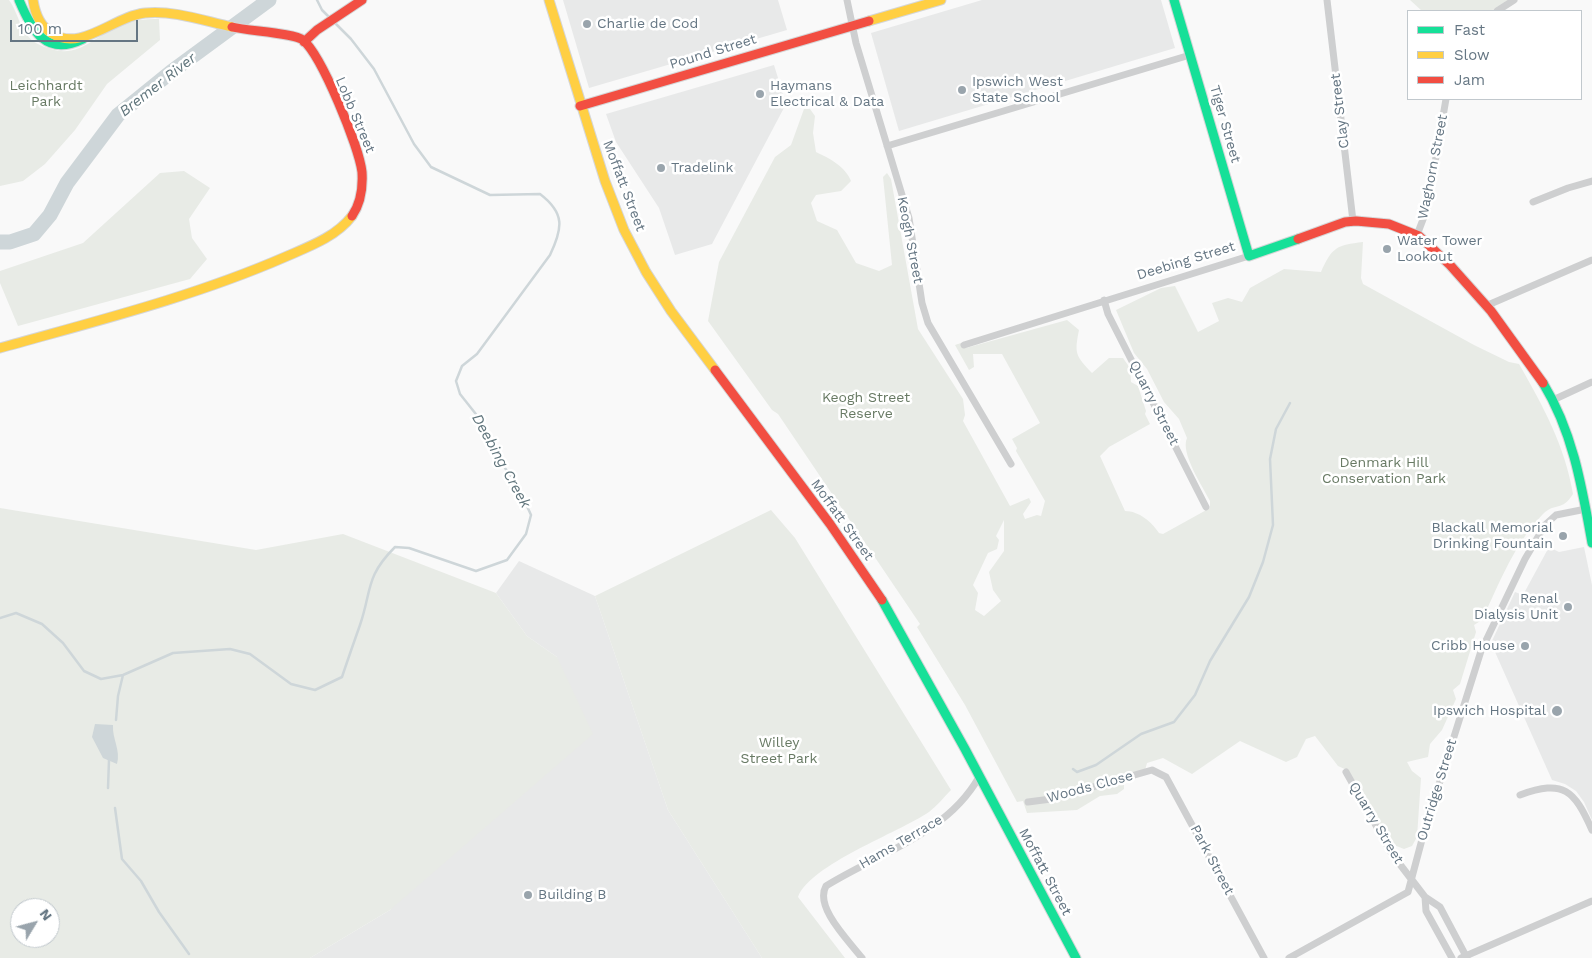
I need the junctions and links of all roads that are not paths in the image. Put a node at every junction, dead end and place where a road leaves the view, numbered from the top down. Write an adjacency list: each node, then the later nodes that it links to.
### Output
1 (19, 0): 12 (main road)
2 (33, 0): 12 (main road, Lobb Street)
3 (362, 0): 13 (main road)
4 (549, 0): 16 (main road, Moffatt Street)
5 (847, 0): 11 (street, Keogh Street)
6 (941, 0): 11 (main road, Pound Street)
7 (1174, 0): 14 (main road, Tiger Street)
8 (1327, 0): 20 (street, Clay Street)
9 (1514, 0): 10 (street)
10 (1499, 10)
11 (853, 26): 16 (main road, Pound Street); 17 (street, Keogh Street)
12 (91, 34): 13 (main road, Lobb Street)
13 (304, 42): 27 (main road, Lobb Street)
14 (1190, 55): 17 (street); 22 (main road, Tiger Street)
15 (1446, 100): 21 (street, Waghorn Street)
16 (580, 106): 36 (main road, Moffatt Street)
17 (886, 146): 30 (street, Keogh Street)
18 (1592, 181): 19 (street)
19 (1533, 202)
20 (1353, 221): 21 (main road, Deebing Street); 22 (main road, Deebing Street)
21 (1417, 235): 25 (main road)
22 (1249, 256): 24 (street, Deebing Street)
23 (1592, 260): 25 (street)
24 (1104, 300): 26 (street, Deebing Street); 31 (street, Quarry Street)
25 (1488, 305): 29 (main road)
26 (964, 345)
27 (0, 348)
28 (1592, 382): 29 (street)
29 (1553, 400): 32 (main road)
30 (1011, 464)
31 (1206, 506)
32 (1586, 508): 33 (main road); 40 (street, Outridge Street)
33 (1592, 543)
34 (1152, 770): 38 (street, Woods Close); 46 (street, Park Street)
35 (1346, 772): 40 (street, Quarry Street)
36 (979, 776): 44 (street, Hams Terrace); 45 (main road, Moffatt Street)
37 (1520, 795): 39 (street)
38 (1028, 802)
39 (1592, 830)
40 (1412, 878): 41 (street, Quarry Street); 47 (street, Outridge Street)
41 (1425, 897): 43 (street, Quarry Street); 48 (street, Quarry Street)
42 (1592, 901): 43 (street)
43 (1465, 957)
44 (862, 958)
45 (1076, 958)
46 (1264, 958)
47 (1289, 958)
48 (1452, 958)

